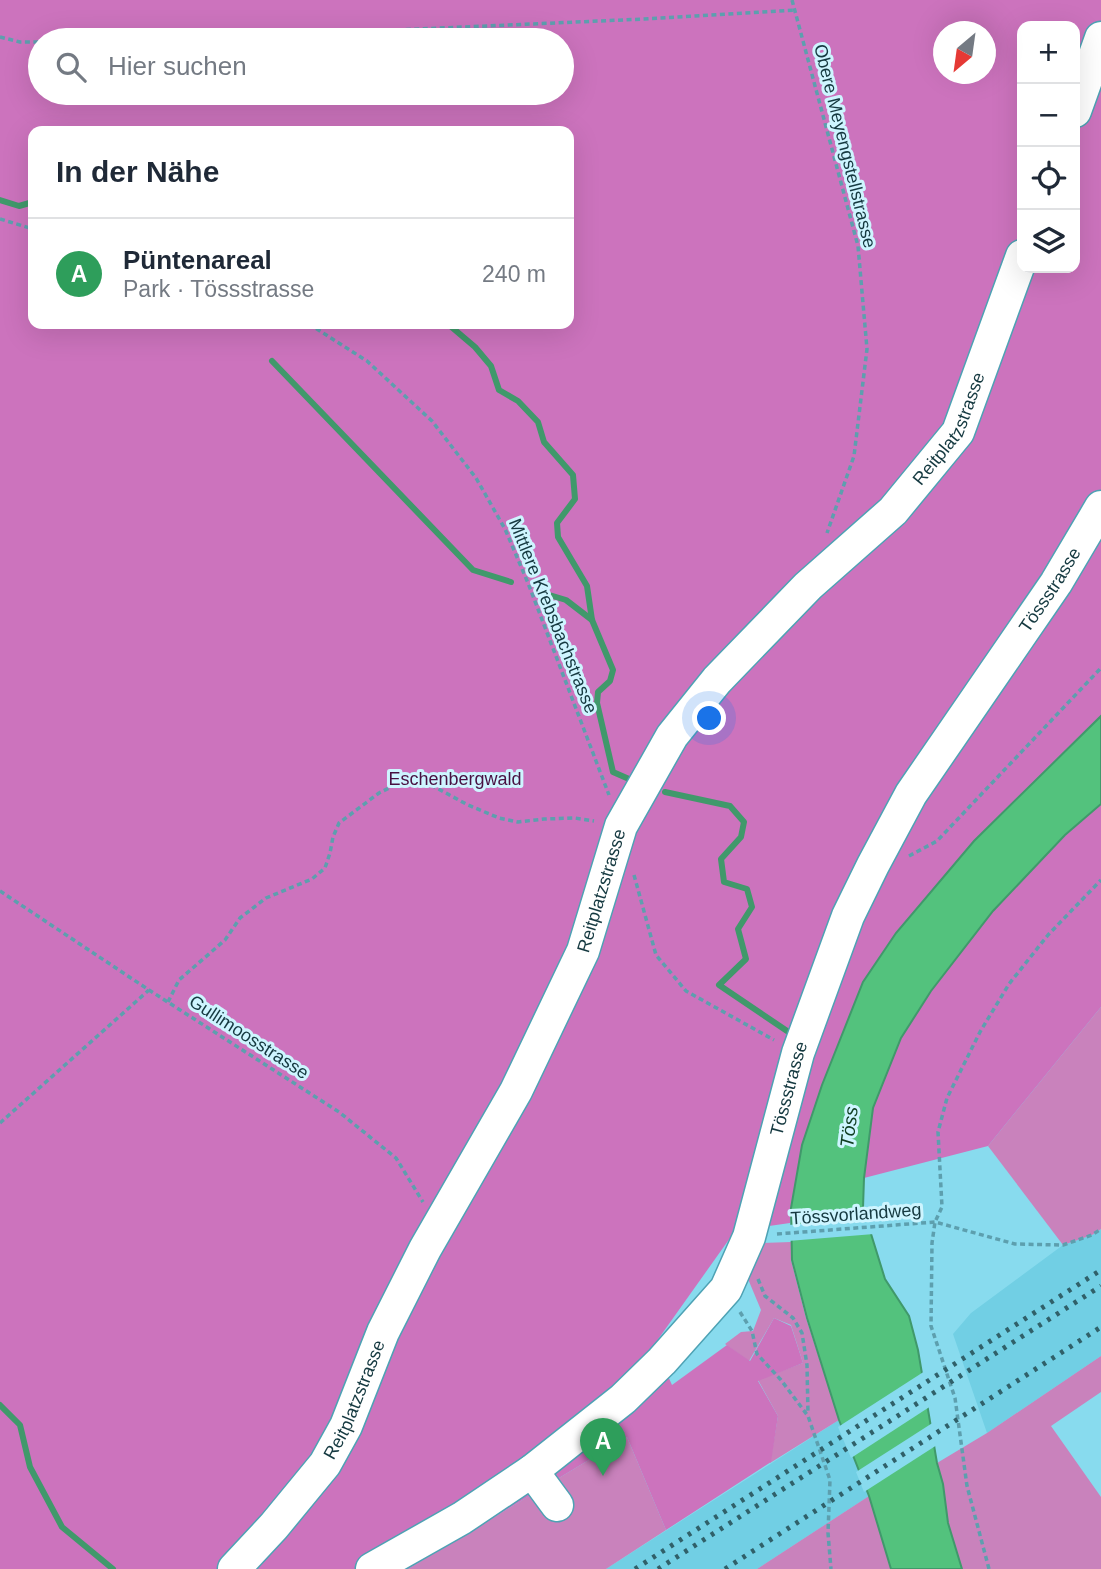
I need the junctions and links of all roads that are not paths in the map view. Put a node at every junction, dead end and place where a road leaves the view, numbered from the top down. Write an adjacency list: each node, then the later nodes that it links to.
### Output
1 (1101, 38): 2 (street)
2 (1080, 97)
3 (1017, 270): 7 (street, Reitplatzstrasse)
4 (1101, 507): 5 (street, Tössstrasse)
5 (532, 1471): 6 (street); 8 (street, Tössstrasse)
6 (558, 1505)
7 (234, 1569)
8 (372, 1569)

